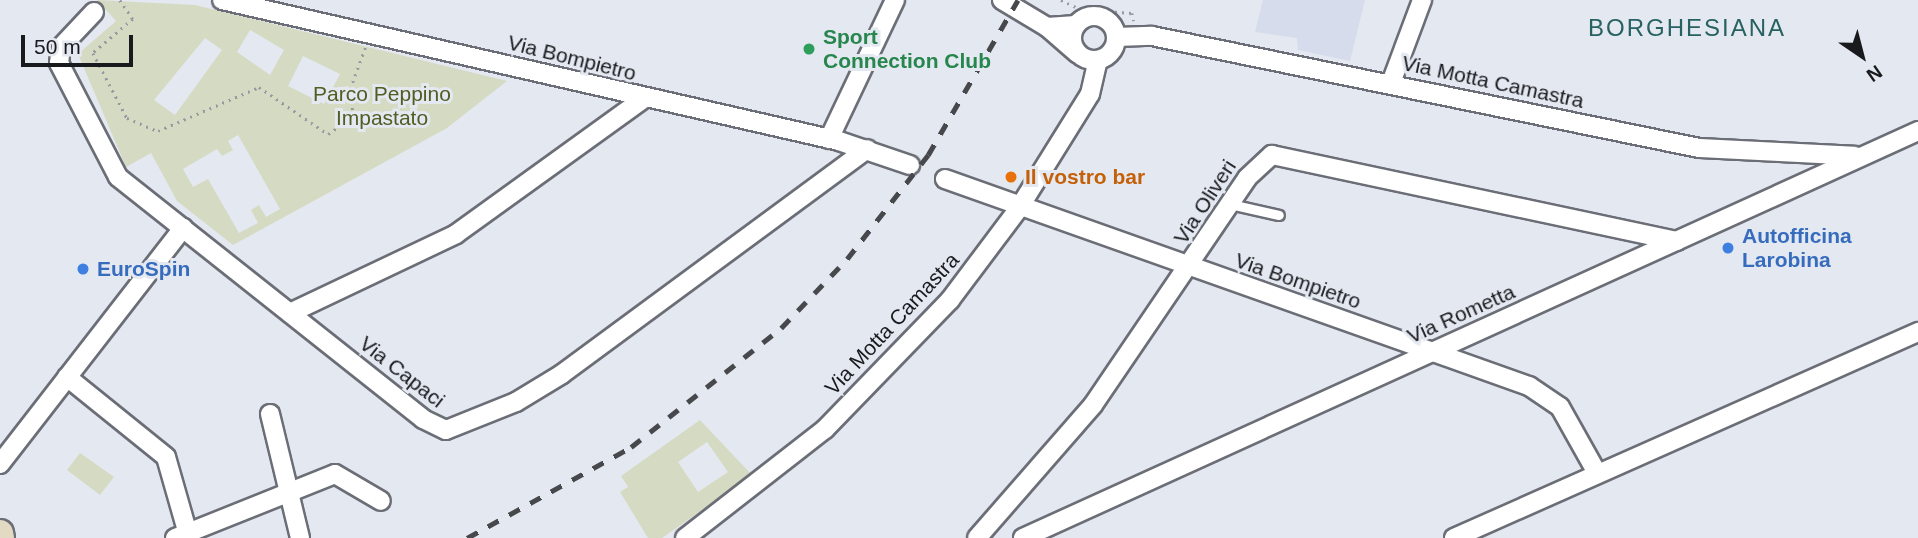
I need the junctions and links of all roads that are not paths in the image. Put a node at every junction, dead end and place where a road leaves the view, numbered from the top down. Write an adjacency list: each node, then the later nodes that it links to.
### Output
1 (222, 0): 12 (street, Via Bompietro)
2 (895, 0): 14 (street)
3 (1002, 0): 7 (street)
4 (1422, 0): 11 (street)
5 (94, 12): 22 (street, Via Capaci)
6 (1076, 25): 7 (street); 8 (street); 9 (street)
7 (1047, 27): 9 (street)
8 (1116, 37): 10 (street); 11 (street, Via Motta Camastra)
9 (1077, 53): 10 (street)
10 (1098, 60): 20 (street, Via Motta Camastra)
11 (1391, 83): 16 (street, Via Motta Camastra)
12 (643, 99): 14 (street, Via Bompietro); 25 (street)
13 (1918, 131): 16 (street, Via Rometta)
14 (829, 139): 15 (street, Via Bompietro)
15 (867, 149): 17 (street, Via Bompietro); 25 (street, Via Capaci)
16 (1862, 156): 23 (street, Via Rometta)
17 (910, 165)
18 (945, 179): 20 (street, Via Bompietro)
19 (1230, 204): 21 (lane); 23 (street, Via Oliveri); 24 (street, Via Oliveri)
20 (1019, 208): 24 (street, Via Bompietro); 38 (street, Via Motta Camastra)
21 (1279, 215)
22 (183, 228): 25 (street, Via Capaci); 28 (street)
23 (1677, 241): 27 (street, Via Rometta)
24 (1190, 267): 27 (street, Via Bompietro); 39 (street, Via Oliveri)
25 (290, 313)
26 (1918, 332): 31 (street)
27 (1432, 353): 31 (street, Via Bompietro); 40 (street, Via Rometta)
28 (67, 377): 30 (street); 35 (street)
29 (270, 414): 32 (street)
30 (0, 464)
31 (1597, 472): 41 (street)
32 (290, 491): 33 (street); 35 (street); 37 (street)
33 (381, 501)
34 (0, 533): 36 (main road)
35 (184, 536)
36 (1, 538)
37 (300, 538)
38 (685, 538)
39 (977, 538)
40 (1023, 538)
41 (1454, 538)

